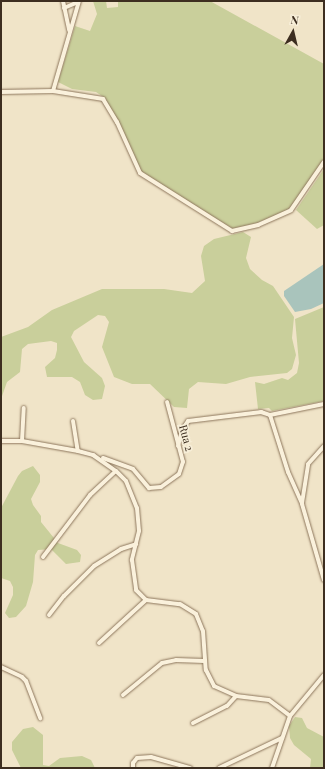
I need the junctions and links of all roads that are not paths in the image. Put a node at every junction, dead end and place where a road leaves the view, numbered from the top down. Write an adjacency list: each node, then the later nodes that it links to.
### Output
1 (63, 1): 3 (street)
2 (79, 2): 3 (street); 4 (street)
3 (64, 8): 4 (street)
4 (69, 30): 5 (street)
5 (53, 91): 6 (street); 7 (street)
6 (1, 92)
7 (324, 162)
8 (167, 402): 16 (street, Rua 2)
9 (324, 404): 11 (street)
10 (24, 408): 14 (street)
11 (270, 415): 16 (street); 20 (street)
12 (72, 421): 17 (street)
13 (1, 441): 14 (street)
14 (22, 441): 17 (street)
15 (324, 446): 20 (street)
16 (178, 447): 18 (street, Rua 2)
17 (78, 451): 18 (street)
18 (93, 455): 19 (street)
19 (116, 470): 21 (street); 22 (street)
20 (302, 504): 23 (street)
21 (136, 544): 24 (street); 25 (street)
22 (43, 557)
23 (324, 580)
24 (146, 600): 26 (street); 27 (street)
25 (49, 615)
26 (99, 643)
27 (204, 661): 30 (street); 31 (street)
28 (1, 667): 33 (street)
29 (324, 675): 32 (street)
30 (123, 695)
31 (236, 696): 32 (street); 34 (street)
32 (290, 716): 35 (street)
33 (40, 718)
34 (193, 723)
35 (282, 738): 38 (street); 39 (street)
36 (133, 768): 37 (street)
37 (190, 768)
38 (219, 768)
39 (272, 768)

